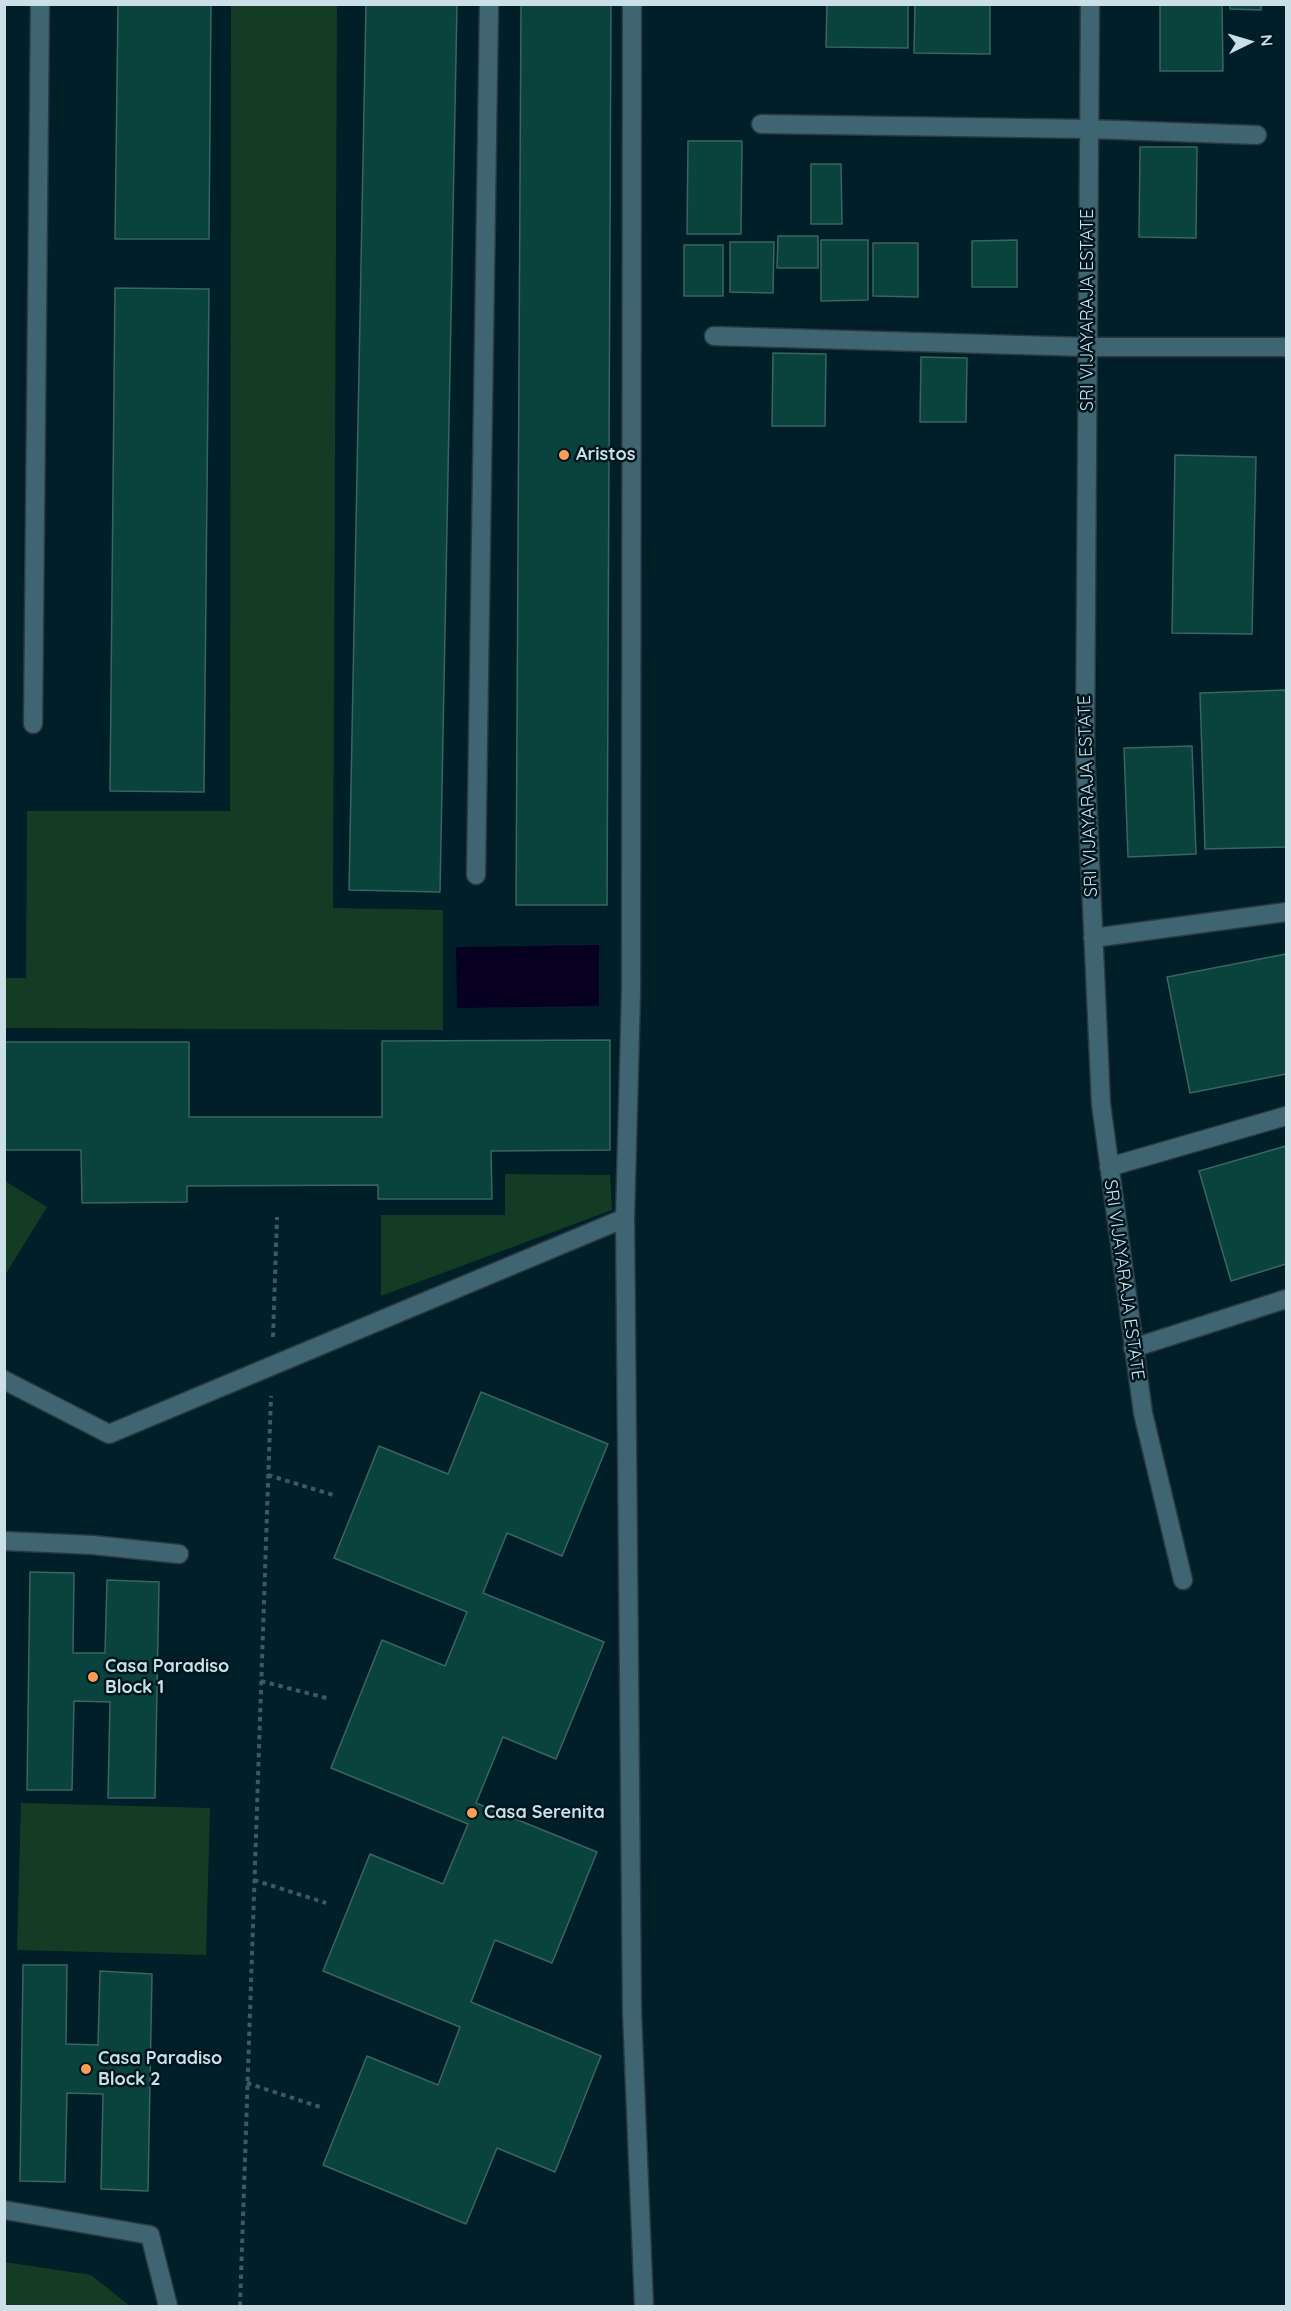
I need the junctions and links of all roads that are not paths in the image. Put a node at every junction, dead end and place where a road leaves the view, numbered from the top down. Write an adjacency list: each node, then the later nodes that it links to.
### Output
1 (40, 4): 11 (street)
2 (489, 4): 12 (street)
3 (632, 4): 17 (street)
4 (1090, 4): 6 (street, SRI VIJAYARAJA ESTATE)
5 (760, 124): 6 (street)
6 (1089, 129): 7 (street); 9 (street, SRI VIJAYARAJA ESTATE)
7 (1257, 135)
8 (714, 336): 9 (street)
9 (1087, 347): 10 (street); 14 (street, SRI VIJAYARAJA ESTATE)
10 (1287, 347)
11 (33, 724)
12 (476, 875)
13 (1287, 912): 14 (street)
14 (1093, 938): 16 (street, SRI VIJAYARAJA ESTATE)
15 (1287, 1116): 16 (street)
16 (1109, 1167): 19 (street, SRI VIJAYARAJA ESTATE)
17 (625, 1218): 20 (street); 26 (street)
18 (1287, 1299): 19 (street)
19 (1133, 1347): 23 (street, SRI VIJAYARAJA ESTATE)
20 (4, 1380)
21 (4, 1541): 22 (street)
22 (180, 1554)
23 (1183, 1580)
24 (4, 2210): 25 (street)
25 (168, 2307)
26 (644, 2307)

